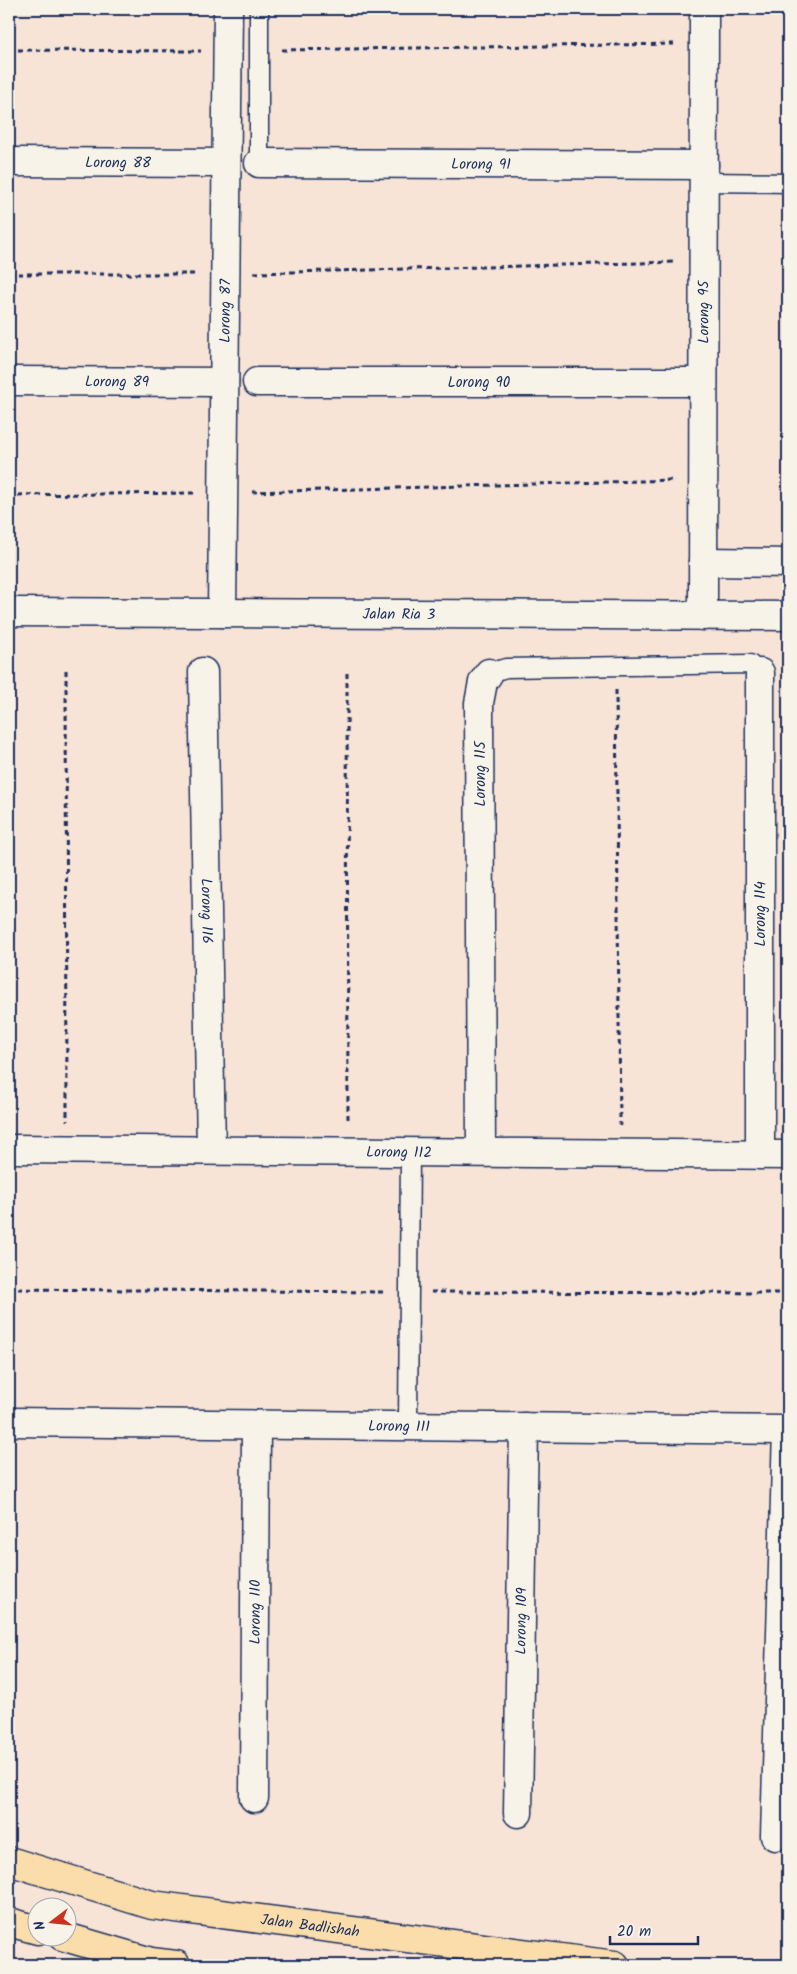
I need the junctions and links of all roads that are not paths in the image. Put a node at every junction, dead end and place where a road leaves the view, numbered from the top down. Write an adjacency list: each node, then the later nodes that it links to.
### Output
1 (228, 9): 5 (street, Lorong 87)
2 (259, 9): 6 (lane)
3 (704, 9): 7 (street, Lorong 95)
4 (9, 162): 5 (street, Lorong 88)
5 (226, 163): 10 (street, Lorong 87)
6 (259, 163): 7 (street, Lorong 91)
7 (703, 174): 8 (lane); 12 (street, Lorong 95)
8 (788, 183)
9 (9, 381): 10 (street, Lorong 89)
10 (224, 382): 16 (street, Lorong 87)
11 (257, 382): 12 (street, Lorong 90)
12 (703, 382): 13 (street, Lorong 95)
13 (704, 562): 14 (street); 17 (street, Lorong 95)
14 (788, 563)
15 (9, 612): 16 (street, Jalan Ria 3)
16 (222, 613): 17 (street, Jalan Ria 3)
17 (703, 616): 18 (street, Jalan Ria 3)
18 (788, 616)
19 (203, 672): 23 (street, Lorong 116)
20 (489, 673): 21 (lane, Lorong 115); 25 (street, Lorong 115)
21 (760, 673): 26 (street, Lorong 114)
22 (9, 1148): 23 (street, Lorong 112)
23 (211, 1150): 24 (street, Lorong 112)
24 (410, 1152): 25 (street, Lorong 112); 30 (lane)
25 (481, 1152): 26 (street, Lorong 112)
26 (760, 1155): 27 (street, Lorong 112)
27 (788, 1155)
28 (9, 1422): 29 (street, Lorong 111)
29 (256, 1425): 30 (street, Lorong 111); 33 (street, Lorong 110)
30 (408, 1426): 31 (street, Lorong 111)
31 (524, 1427): 32 (street, Lorong 111); 34 (street, Lorong 109)
32 (788, 1430): 35 (street)
33 (254, 1798)
34 (518, 1813)
35 (775, 1836)
36 (9, 1861): 41 (main road, Jalan Badlishah)
37 (9, 1922): 38 (main road)
38 (28, 1927)
39 (78, 1941): 40 (main road)
40 (176, 1965)
41 (615, 1965)

